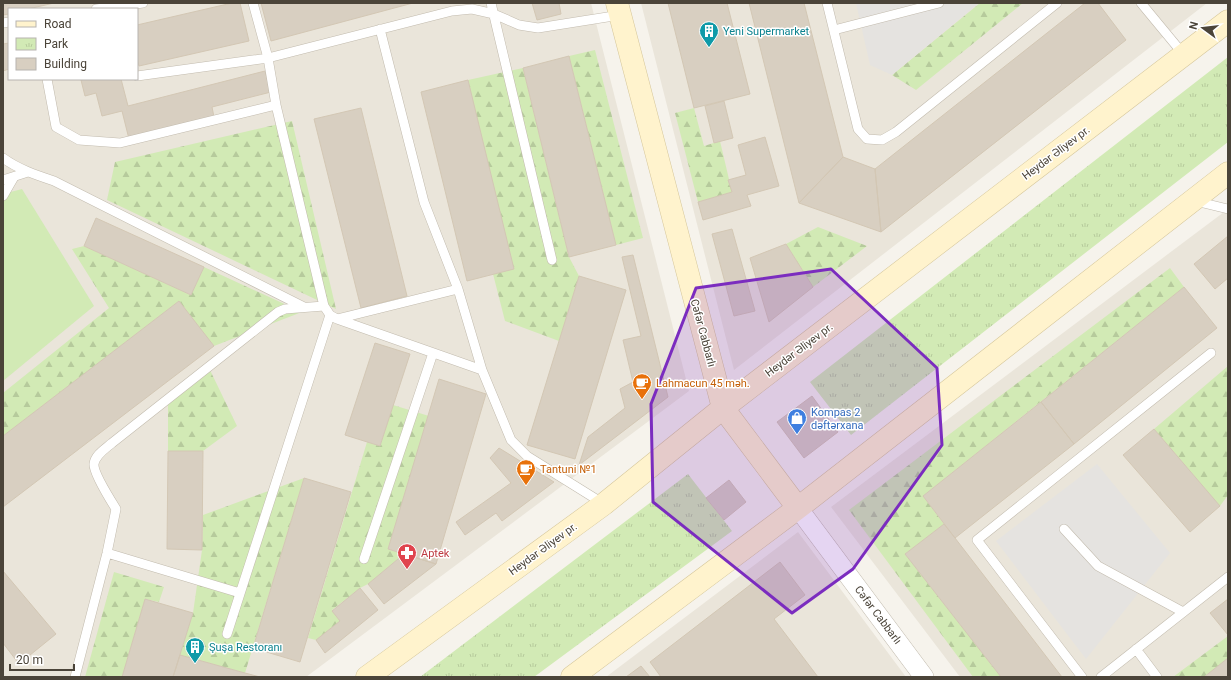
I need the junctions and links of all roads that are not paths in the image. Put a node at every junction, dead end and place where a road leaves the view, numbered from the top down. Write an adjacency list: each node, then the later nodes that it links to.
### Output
1 (143, 3): 8 (lane)
2 (253, 3): 15 (lane)
3 (491, 3): 10 (lane)
4 (827, 3): 13 (lane)
5 (939, 3): 13 (lane)
6 (1057, 3): 13 (lane)
7 (1141, 3): 14 (lane)
8 (109, 8)
9 (619, 9): 10 (lane); 35 (main road, Cəfər Cabbarlı)
10 (494, 14): 12 (lane); 27 (lane)
11 (1228, 21): 14 (main road, Heydər Əliyev pr.)
12 (380, 29): 15 (lane); 28 (lane)
13 (834, 30)
14 (1184, 55): 35 (main road, Heydər Əliyev pr.)
15 (268, 58): 16 (lane); 18 (lane)
16 (138, 76)
17 (47, 80): 18 (lane)
18 (276, 105): 29 (lane)
19 (3, 158): 20 (lane)
20 (28, 172): 22 (lane); 30 (lane)
21 (1228, 173): 25 (main road)
22 (14, 177): 23 (lane); 24 (lane)
23 (3, 180)
24 (3, 196)
25 (1192, 200): 26 (lane); 37 (main road)
26 (1228, 209)
27 (552, 260)
28 (458, 289): 31 (lane); 34 (lane)
29 (324, 306): 30 (lane); 31 (lane)
30 (304, 307): 39 (lane)
31 (334, 317): 32 (lane); 42 (lane)
32 (433, 353): 34 (lane); 40 (lane)
33 (1211, 353): 50 (lane)
34 (482, 370): 36 (lane)
35 (723, 408): 36 (main road, Heydər Əliyev pr.); 37 (main road, Cəfər Cabbarlı)
36 (604, 504): 47 (main road, Heydər Əliyev pr.)
37 (798, 508): 48 (main road); 49 (street, Cəfər Cabbarlı)
38 (1064, 529): 43 (lane)
39 (107, 553): 42 (lane); 46 (lane)
40 (364, 559)
41 (1228, 576): 43 (lane)
42 (240, 593): 44 (lane)
43 (1183, 612): 45 (lane)
44 (227, 634)
45 (1136, 649): 51 (lane); 52 (lane)
46 (75, 677)
47 (367, 677)
48 (572, 677)
49 (924, 677)
50 (1082, 677)
51 (1101, 677)
52 (1157, 677)

